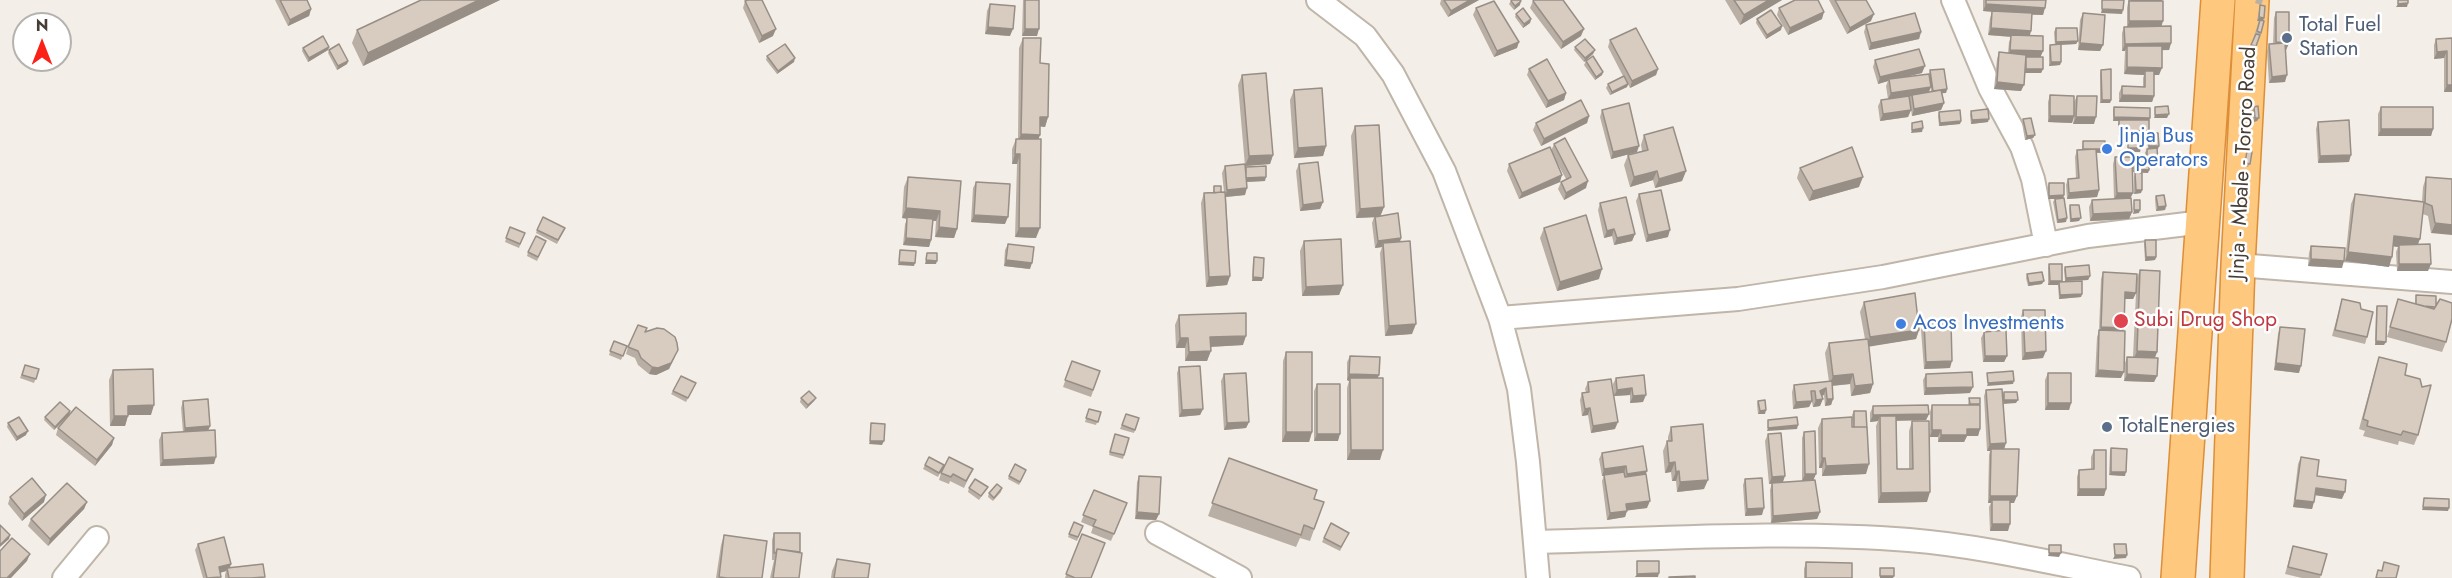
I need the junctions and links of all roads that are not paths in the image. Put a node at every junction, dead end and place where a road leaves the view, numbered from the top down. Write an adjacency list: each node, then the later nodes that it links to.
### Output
1 (1318, 0): 9 (street)
2 (1953, 0): 6 (street)
3 (2218, 0): 5 (highway, Jinja - Mbale - Tororo Road)
4 (2252, 0): 7 (highway, Jinja - Mbale - Tororo Road)
5 (2203, 222): 6 (street); 17 (highway, Jinja - Mbale - Tororo Road)
6 (2046, 244): 9 (street)
7 (2238, 265): 8 (street); 18 (highway, Jinja - Mbale - Tororo Road)
8 (2452, 282)
9 (1500, 318): 12 (street)
10 (1157, 533): 14 (street)
11 (97, 538): 13 (street)
12 (1536, 542): 15 (street); 16 (street)
13 (64, 578)
14 (1240, 578)
15 (1538, 578)
16 (2129, 578)
17 (2178, 578)
18 (2227, 578)

